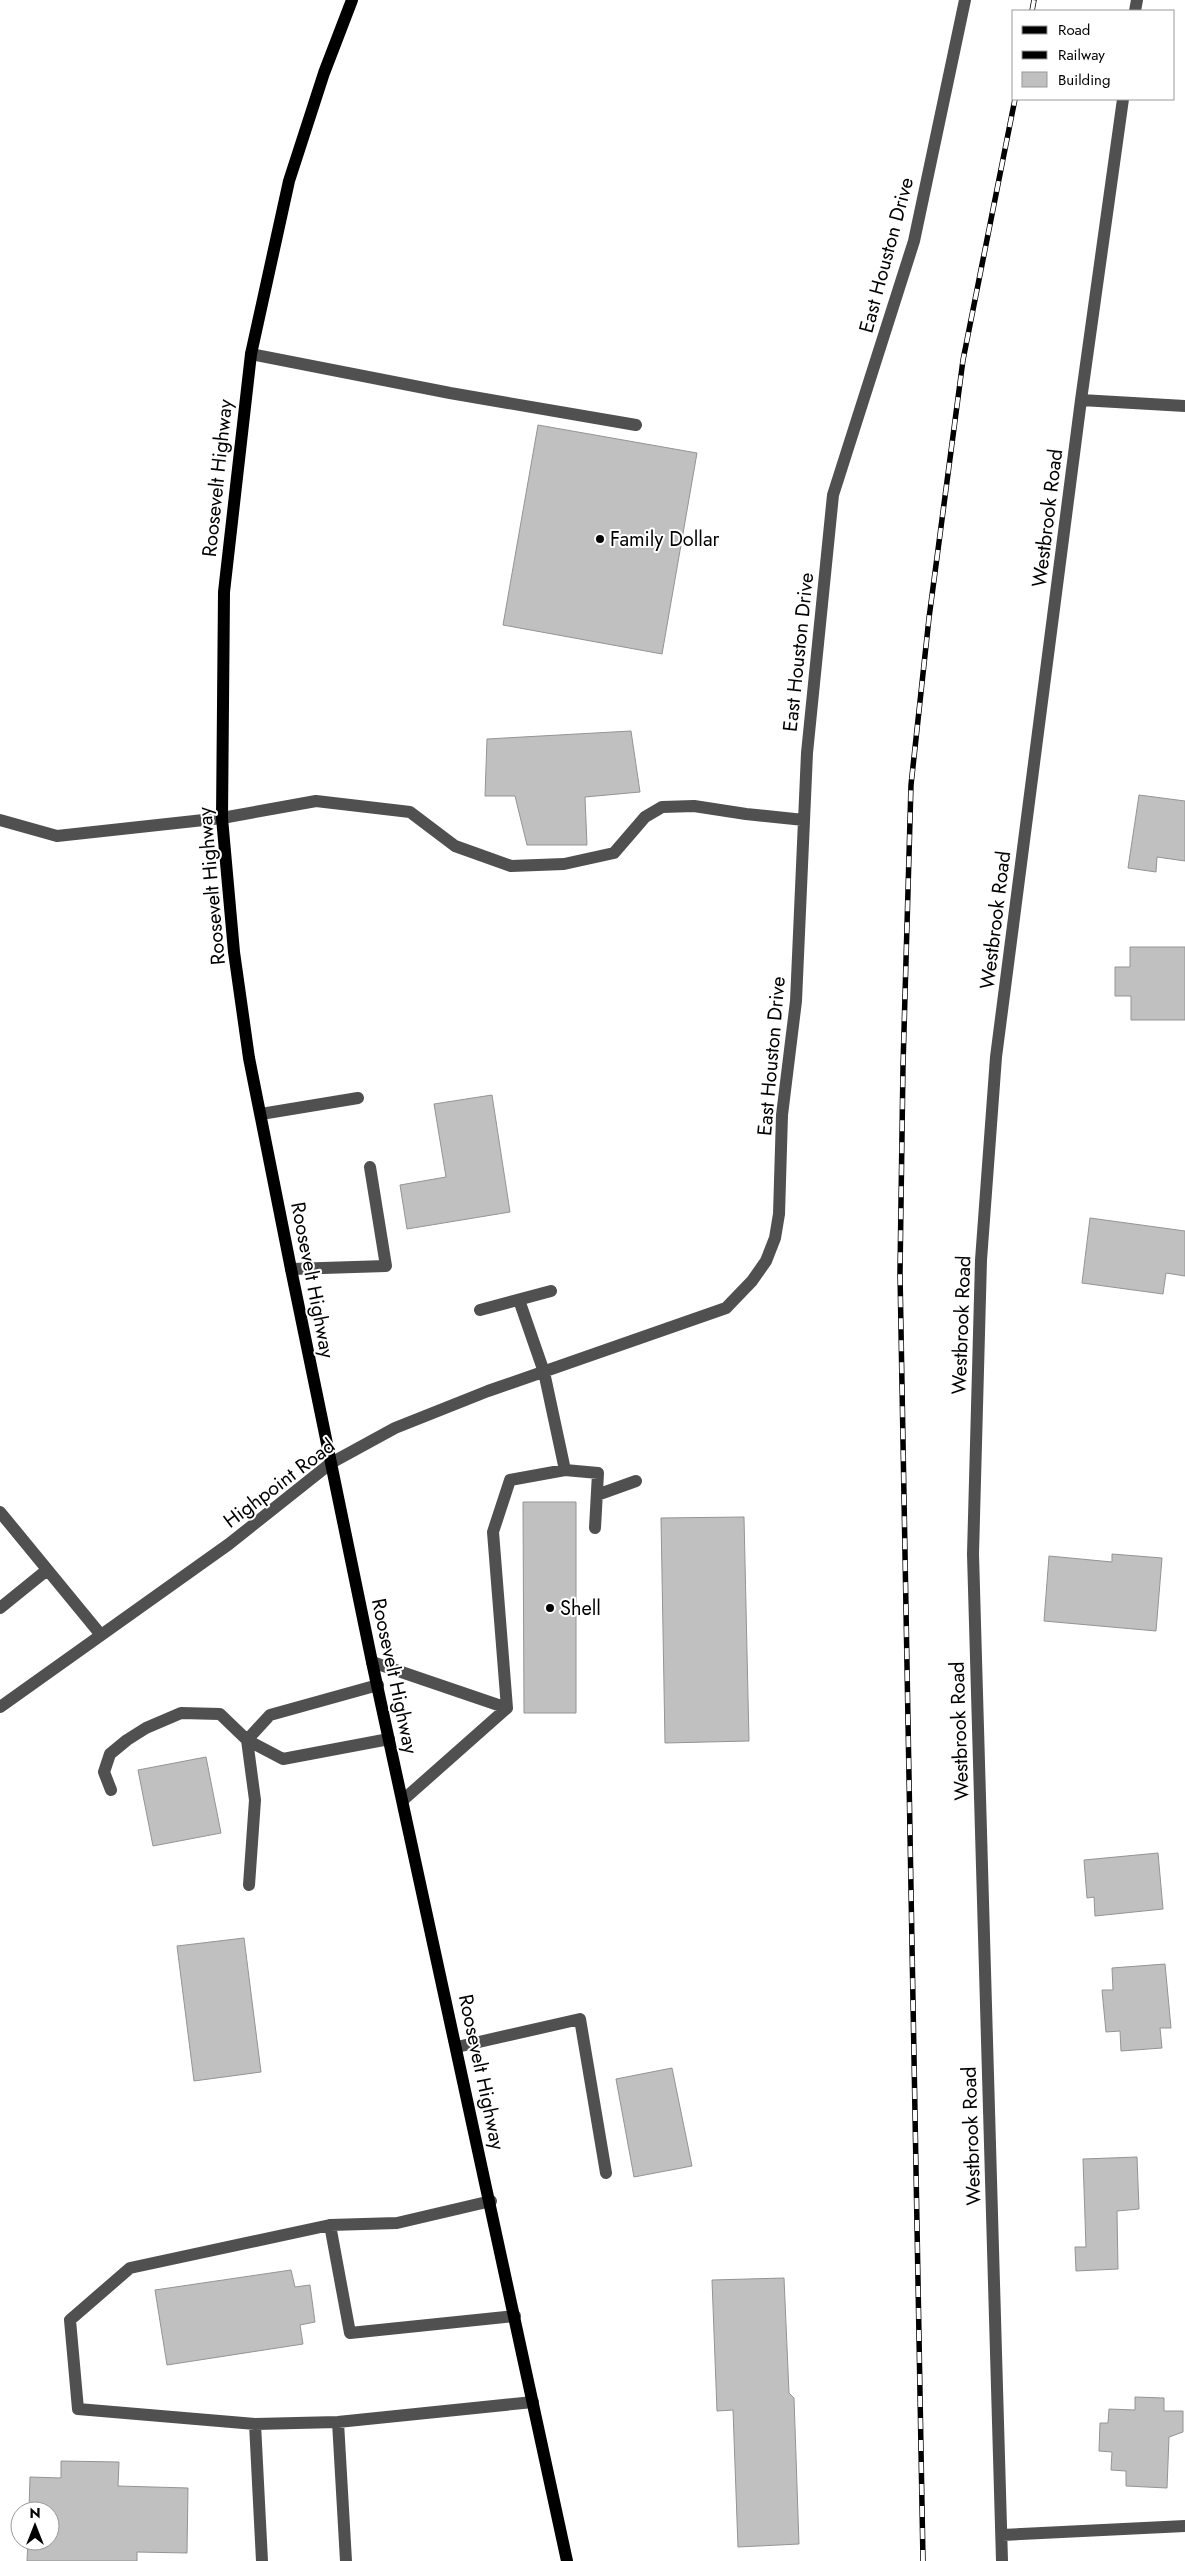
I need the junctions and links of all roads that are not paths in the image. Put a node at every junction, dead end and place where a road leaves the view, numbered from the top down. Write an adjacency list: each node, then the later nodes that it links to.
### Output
1 (352, 0): 4 (main road, Roosevelt Highway)
2 (965, 0): 10 (street, East Houston Drive)
3 (1123, 100): 5 (street, Westbrook Road)
4 (250, 354): 7 (street); 8 (main road, Roosevelt Highway)
5 (1081, 400): 6 (street); 47 (street, Westbrook Road)
6 (1185, 406)
7 (636, 425)
8 (222, 818): 9 (street); 10 (street); 12 (main road, Roosevelt Highway)
9 (0, 820)
10 (804, 820): 17 (street, East Houston Drive)
11 (358, 1098): 12 (street)
12 (261, 1114): 14 (main road, Roosevelt Highway)
13 (370, 1167): 14 (street)
14 (291, 1270): 20 (main road, Roosevelt Highway)
15 (551, 1291): 16 (street)
16 (519, 1300): 18 (street); 19 (street)
17 (726, 1308): 19 (street, Highpoint Road)
18 (480, 1310)
19 (544, 1372): 20 (street, Highpoint Road); 21 (street)
20 (331, 1463): 28 (street, Highpoint Road); 29 (main road, Roosevelt Highway)
21 (565, 1470): 23 (street); 32 (street)
22 (636, 1481): 23 (street)
23 (597, 1495): 25 (street)
24 (0, 1512): 26 (street)
25 (595, 1528)
26 (47, 1570): 27 (street); 28 (street)
27 (0, 1608)
28 (101, 1635): 31 (street, Highpoint Road)
29 (372, 1662): 30 (main road, Roosevelt Highway); 32 (street)
30 (378, 1685): 33 (main road, Roosevelt Highway); 34 (street)
31 (0, 1707)
32 (507, 1708): 36 (street)
33 (389, 1739): 34 (street); 36 (main road, Roosevelt Highway)
34 (247, 1740): 35 (street); 37 (street)
35 (111, 1790)
36 (403, 1800): 38 (main road, Roosevelt Highway)
37 (249, 1885)
38 (457, 2047): 39 (street); 40 (main road, Roosevelt Highway)
39 (606, 2173)
40 (491, 2201): 41 (street); 42 (main road, Roosevelt Highway)
41 (330, 2225): 42 (street); 45 (street)
42 (515, 2316): 43 (main road, Roosevelt Highway)
43 (533, 2402): 44 (street); 50 (main road, Roosevelt Highway)
44 (338, 2422): 45 (street); 49 (street)
45 (255, 2424): 48 (street)
46 (1185, 2526): 47 (street)
47 (1002, 2535): 51 (street, Westbrook Road)
48 (262, 2561)
49 (346, 2561)
50 (567, 2561)
51 (1002, 2561)

